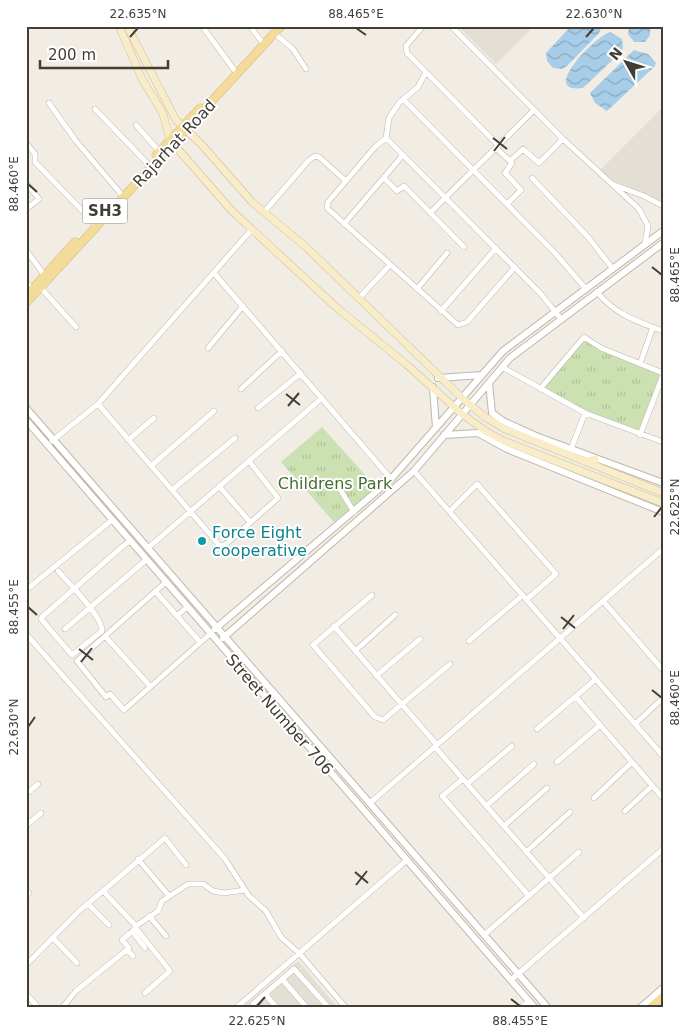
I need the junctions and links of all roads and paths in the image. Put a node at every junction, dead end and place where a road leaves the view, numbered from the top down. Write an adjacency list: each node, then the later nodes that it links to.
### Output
1 (120, 26): 21 (main road)
2 (127, 26): 18 (main road)
3 (202, 26): 11 (street)
4 (250, 26): 9 (street)
5 (281, 26): 8 (main road, Rajarhat Road / SH3)
6 (423, 26): 12 (street)
7 (451, 26): 16 (street)
8 (276, 30): 9 (main road, Rajarhat Road / SH3); 10 (street); 18 (main road, Rajarhat Road / SH3)
9 (262, 42): 11 (main road, Rajarhat Road / SH3)
10 (306, 69)
11 (235, 71): 18 (main road, Rajarhat Road / SH3)
12 (426, 72): 13 (street); 23 (street)
13 (403, 99): 19 (street); 28 (street)
14 (49, 103): 34 (street)
15 (95, 108): 27 (street)
16 (534, 110): 20 (street); 23 (street)
17 (136, 125): 24 (street)
18 (185, 128): 21 (main road, Rajarhat Road / SH3); 39 (main road)
19 (386, 138): 25 (street); 31 (street)
20 (563, 139): 26 (street); 33 (street)
21 (172, 142): 24 (main road, Rajarhat Road / SH3); 41 (main road, Rajarhat Road / SH3); 43 (main road)
22 (26, 143): 41 (street)
23 (497, 146): 26 (street); 28 (street)
24 (160, 152): 27 (main road, Rajarhat Road / SH3)
25 (403, 155): 29 (street); 35 (street)
26 (510, 161): 36 (street)
27 (148, 164): 34 (main road, Rajarhat Road / SH3)
28 (474, 170): 35 (street); 36 (street)
29 (384, 178): 40 (street); 42 (street)
30 (532, 178): 53 (street)
31 (346, 181): 39 (street); 42 (street)
32 (26, 183): 38 (street)
33 (611, 184): 37 (street); 46 (street)
34 (121, 194): 41 (main road, Rajarhat Road / SH3)
35 (446, 198): 40 (street); 48 (street)
36 (507, 204): 58 (street)
37 (663, 206)
38 (26, 209)
39 (264, 212): 62 (main road)
40 (430, 213): 47 (street)
41 (96, 224): 55 (main road, Rajarhat Road / SH3)
42 (344, 224): 51 (street)
43 (252, 229): 54 (street); 80 (main road)
44 (663, 231): 46 (street)
45 (663, 243): 60 (street)
46 (645, 244): 53 (street)
47 (464, 247)
48 (496, 248): 52 (street); 65 (street)
49 (26, 250): 55 (street)
50 (447, 253): 59 (street)
51 (390, 265): 59 (street); 62 (street)
52 (515, 268): 65 (street); 66 (street)
53 (613, 269): 58 (street)
54 (214, 273): 64 (street); 85 (street)
55 (46, 277): 57 (main road, Rajarhat Road / SH3)
56 (26, 282): 57 (street)
57 (37, 288): 61 (main road, Rajarhat Road / SH3); 63 (main road, Rajarhat Road / SH3); 68 (street)
58 (586, 289): 66 (street)
59 (417, 290): 65 (street)
60 (597, 292): 67 (street); 69 (street)
61 (26, 296)
62 (359, 298): 78 (main road)
63 (26, 304)
64 (243, 306): 71 (street); 72 (street)
65 (442, 311)
66 (555, 312): 67 (street); 77 (street)
67 (560, 319): 74 (street)
68 (76, 327)
69 (653, 327): 70 (street); 73 (street)
70 (663, 331)
71 (208, 348)
72 (282, 351): 75 (street); 81 (street)
73 (640, 364): 76 (street); 82 (street)
74 (502, 367): 79 (street); 82 (street)
75 (301, 373): 83 (street); 89 (street)
76 (663, 374): 97 (street)
77 (482, 375): 78 (street); 84 (street)
78 (438, 378): 84 (main road)
79 (489, 383): 86 (street); 103 (street)
80 (433, 387): 87 (main road); 95 (street)
81 (241, 389)
82 (540, 389): 92 (street)
83 (322, 398): 105 (street); 111 (street)
84 (462, 398): 86 (main road); 87 (street)
85 (98, 404): 99 (street); 100 (street)
86 (470, 405): 91 (street); 106 (main road)
87 (455, 406): 91 (main road); 95 (street)
88 (26, 408): 99 (street)
89 (258, 408)
90 (214, 411): 107 (street)
91 (462, 414): 96 (street); 109 (main road)
92 (585, 414): 97 (street); 103 (street)
93 (154, 418): 100 (street)
94 (26, 420): 102 (street, Street Number 706)
95 (436, 428): 111 (street)
96 (444, 435): 108 (street); 110 (street)
97 (640, 435): 101 (street)
98 (235, 438): 115 (street)
99 (54, 440): 102 (street); 125 (street)
100 (128, 440): 107 (street)
101 (663, 442)
102 (48, 445): 122 (street, Street Number 706)
103 (571, 449): 104 (street)
104 (595, 458): 106 (main road); 112 (street)
105 (249, 461): 113 (street); 123 (street)
106 (585, 462): 116 (main road)
107 (151, 466): 115 (street)
108 (414, 471): 118 (street); 146 (street)
109 (590, 474): 110 (main road); 117 (main road)
110 (579, 478): 121 (street)
111 (391, 479): 120 (street)
112 (663, 483)
113 (220, 486): 119 (street); 123 (street)
114 (338, 486): 120 (street)
115 (172, 490): 119 (street)
116 (663, 492)
117 (663, 503)
118 (450, 511): 134 (street); 134 (street)
119 (190, 512): 123 (street); 125 (street)
120 (354, 512): 141 (street)
121 (663, 512)
122 (112, 520): 124 (street, Street Number 706); 131 (street)
123 (250, 522)
124 (130, 541): 127 (street, Street Number 706); 130 (street)
125 (148, 548): 141 (street)
126 (663, 549): 135 (street)
127 (146, 560): 129 (street, Street Number 706); 137 (street)
128 (58, 571): 130 (street)
129 (166, 582): 132 (street); 136 (street, Street Number 706)
130 (74, 589): 137 (street); 137 (street)
131 (26, 590)
132 (155, 591): 139 (street); 145 (street)
133 (372, 595): 140 (street)
134 (525, 597): 147 (street); 149 (street)
135 (604, 601): 147 (street); 154 (street)
136 (187, 607): 139 (street); 144 (street, Street Number 706)
137 (89, 608): 142 (street)
138 (396, 615): 152 (street)
139 (177, 616): 150 (street)
140 (334, 626): 152 (street); 160 (street)
141 (218, 628): 144 (street); 146 (street)
142 (65, 629)
143 (26, 634): 192 (street)
144 (210, 634): 150 (street); 151 (street, Street Number 706)
145 (105, 636): 157 (street); 157 (street)
146 (224, 636): 151 (street); 178 (street)
147 (560, 638): 156 (street); 164 (street)
148 (420, 639): 155 (street)
149 (469, 641)
150 (200, 642): 157 (street)
151 (218, 643): 189 (street, Street Number 706)
152 (355, 651): 155 (street)
153 (450, 664): 160 (street)
154 (663, 670)
155 (376, 676): 160 (street)
156 (596, 679): 158 (street); 161 (street)
157 (150, 686)
158 (576, 697): 162 (street); 163 (street)
159 (663, 698): 161 (street)
160 (402, 705): 164 (street)
161 (635, 724): 166 (street)
162 (600, 726): 167 (street); 168 (street)
163 (538, 730)
164 (436, 746): 170 (street); 178 (street)
165 (512, 746): 172 (street)
166 (663, 756)
167 (557, 762)
168 (632, 762): 173 (street); 176 (street)
169 (534, 764): 179 (street)
170 (462, 779): 172 (street); 195 (street)
171 (38, 784): 175 (street)
172 (467, 784): 179 (street)
173 (652, 786): 177 (street); 180 (street)
174 (547, 788): 184 (street)
175 (26, 794)
176 (594, 798)
177 (663, 798)
178 (370, 803): 201 (street)
179 (486, 806): 184 (street)
180 (625, 811)
181 (570, 812): 186 (street)
182 (41, 813): 183 (street)
183 (27, 824)
184 (504, 826): 186 (street)
185 (663, 849): 198 (street)
186 (526, 852): 191 (street)
187 (580, 852): 191 (street)
188 (138, 859): 190 (street); 193 (street); 194 (street)
189 (406, 860): 206 (street); 212 (street, Street Number 706)
190 (186, 864)
191 (550, 879): 195 (street); 198 (street)
192 (245, 890): 194 (street); 206 (street)
193 (103, 891): 196 (street); 200 (street)
194 (169, 896): 197 (street)
195 (529, 896): 201 (street)
196 (88, 904): 199 (street); 203 (street)
197 (149, 916): 200 (street); 202 (street)
198 (584, 918): 210 (street)
199 (109, 925)
200 (134, 928): 204 (street); 205 (street); 214 (street)
201 (484, 935): 210 (street)
202 (166, 936)
203 (53, 938): 208 (street); 209 (street)
204 (145, 948)
205 (127, 950): 207 (street); 222 (street)
206 (300, 954): 218 (street); 227 (street)
207 (133, 956)
208 (77, 963)
209 (26, 965)
210 (518, 974): 212 (street); 230 (street)
211 (282, 980): 216 (street); 225 (street); 226 (street)
212 (511, 980): 219 (street, Street Number 706)
213 (663, 988): 231 (street)
214 (145, 993)
215 (26, 994): 221 (street)
216 (265, 994): 220 (street); 224 (street)
217 (663, 997): 232 (main road)
218 (248, 998): 220 (street); 223 (street)
219 (529, 1001): 228 (street); 229 (street, Street Number 706)
220 (255, 1006)
221 (39, 1008)
222 (62, 1008)
223 (236, 1008)
224 (277, 1008)
225 (307, 1008)
226 (329, 1008)
227 (346, 1008)
228 (521, 1008)
229 (534, 1008)
230 (548, 1008)
231 (640, 1008)
232 (650, 1008)

